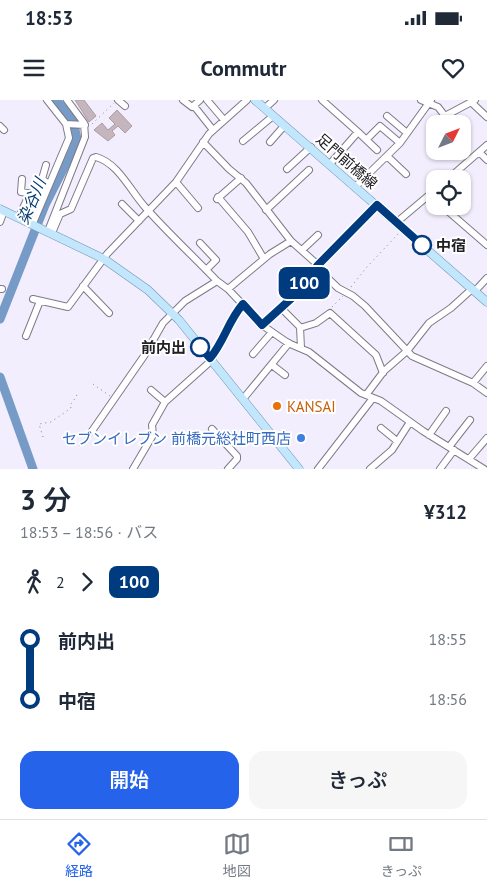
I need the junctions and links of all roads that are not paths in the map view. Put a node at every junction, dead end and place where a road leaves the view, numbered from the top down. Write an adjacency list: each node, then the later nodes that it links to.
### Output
1 (47, 100): 21 (street)
2 (67, 100): 22 (street)
3 (117, 100): 14 (street)
4 (183, 100): 15 (street)
5 (200, 100): 15 (street)
6 (206, 100): 20 (street)
7 (247, 100): 20 (street)
8 (256, 100): 16 (main road, 足門前橋線)
9 (274, 100): 16 (street)
10 (421, 100): 12 (street)
11 (324, 101): 25 (street)
12 (430, 101): 13 (street); 26 (street)
13 (473, 101): 19 (street)
14 (125, 106)
15 (194, 106): 24 (street)
16 (265, 108): 17 (main road, 足門前橋線)
17 (273, 116): 23 (main road, 足門前橋線); 28 (street)
18 (388, 116): 26 (street)
19 (487, 117)
20 (224, 120): 24 (street)
21 (66, 124): 22 (street); 61 (street)
22 (83, 125): 62 (street)
23 (284, 126): 30 (street); 33 (main road, 足門前橋線)
24 (213, 130): 29 (street)
25 (358, 132): 27 (street); 38 (street)
26 (407, 133): 31 (street)
27 (367, 140): 31 (street); 34 (street)
28 (243, 141)
29 (203, 142): 44 (street); 46 (street)
30 (270, 142)
31 (400, 143): 36 (street)
32 (487, 145): 35 (street)
33 (311, 147): 38 (main road, 足門前橋線); 40 (street)
34 (378, 150)
35 (479, 152): 37 (street); 42 (street)
36 (387, 156): 43 (street); 47 (street)
37 (487, 160)
38 (330, 164): 47 (main road, 足門前橋線)
39 (46, 165): 48 (street)
40 (287, 169)
41 (310, 170): 55 (street)
42 (458, 170)
43 (406, 174)
44 (241, 178): 55 (street); 69 (street)
45 (22, 179): 48 (street)
46 (176, 182): 52 (street); 54 (street)
47 (356, 186): 51 (main road, 足門前橋線)
48 (29, 195): 57 (street)
49 (426, 198): 60 (street)
50 (122, 204): 58 (street)
51 (377, 205): 60 (main road, 足門前橋線); 70 (street)
52 (198, 208)
53 (2, 210): 57 (main road); 59 (street)
54 (150, 210): 58 (street); 62 (street); 71 (street)
55 (266, 210): 64 (street)
56 (452, 215): 66 (street)
57 (19, 217): 61 (main road)
58 (139, 221): 68 (street)
59 (0, 222)
60 (397, 222): 76 (main road, 足門前橋線)
61 (34, 224): 62 (main road)
62 (49, 232): 68 (main road)
63 (318, 235): 67 (street)
64 (291, 241): 67 (street); 69 (street)
65 (200, 243): 71 (street)
66 (487, 245)
67 (302, 250): 70 (street)
68 (104, 259): 74 (street); 81 (main road)
69 (264, 259): 75 (street)
70 (317, 266): 79 (street); 88 (street)
71 (206, 270): 73 (street)
72 (487, 278): 76 (street)
73 (217, 281): 75 (street); 81 (street)
74 (83, 286): 80 (street); 85 (street)
75 (228, 289): 78 (street)
76 (473, 290): 77 (main road, 足門前橋線); 88 (street)
77 (487, 302)
78 (243, 304): 82 (street); 90 (street)
79 (281, 308): 82 (street); 83 (street)
80 (109, 313)
81 (172, 313): 90 (main road); 106 (street)
82 (262, 325): 84 (street)
83 (300, 328): 87 (street); 93 (street)
84 (272, 332): 86 (street); 89 (street)
85 (26, 336)
86 (289, 343): 87 (street); 91 (street)
87 (301, 348): 98 (street)
88 (407, 351): 93 (street); 95 (street)
89 (252, 354)
90 (211, 359): 99 (main road); 100 (street)
91 (272, 365): 94 (street); 99 (street)
92 (487, 366): 95 (street)
93 (383, 373): 98 (street)
94 (285, 375)
95 (473, 384): 97 (street)
96 (151, 390): 100 (street)
97 (487, 393)
98 (369, 396): 103 (street); 115 (street)
99 (243, 399): 114 (main road)
100 (165, 402): 112 (street)
101 (446, 411): 107 (street)
102 (470, 420): 110 (street)
103 (410, 422): 107 (street); 109 (street)
104 (212, 428): 113 (street)
105 (381, 428): 109 (street)
106 (92, 430)
107 (429, 435): 110 (street)
108 (487, 438): 111 (street)
109 (398, 442): 116 (street)
110 (452, 448): 111 (street); 117 (street)
111 (469, 459): 118 (street)
112 (133, 469)
113 (228, 469)
114 (299, 469)
115 (318, 469)
116 (370, 469)
117 (440, 469)
118 (484, 469)

